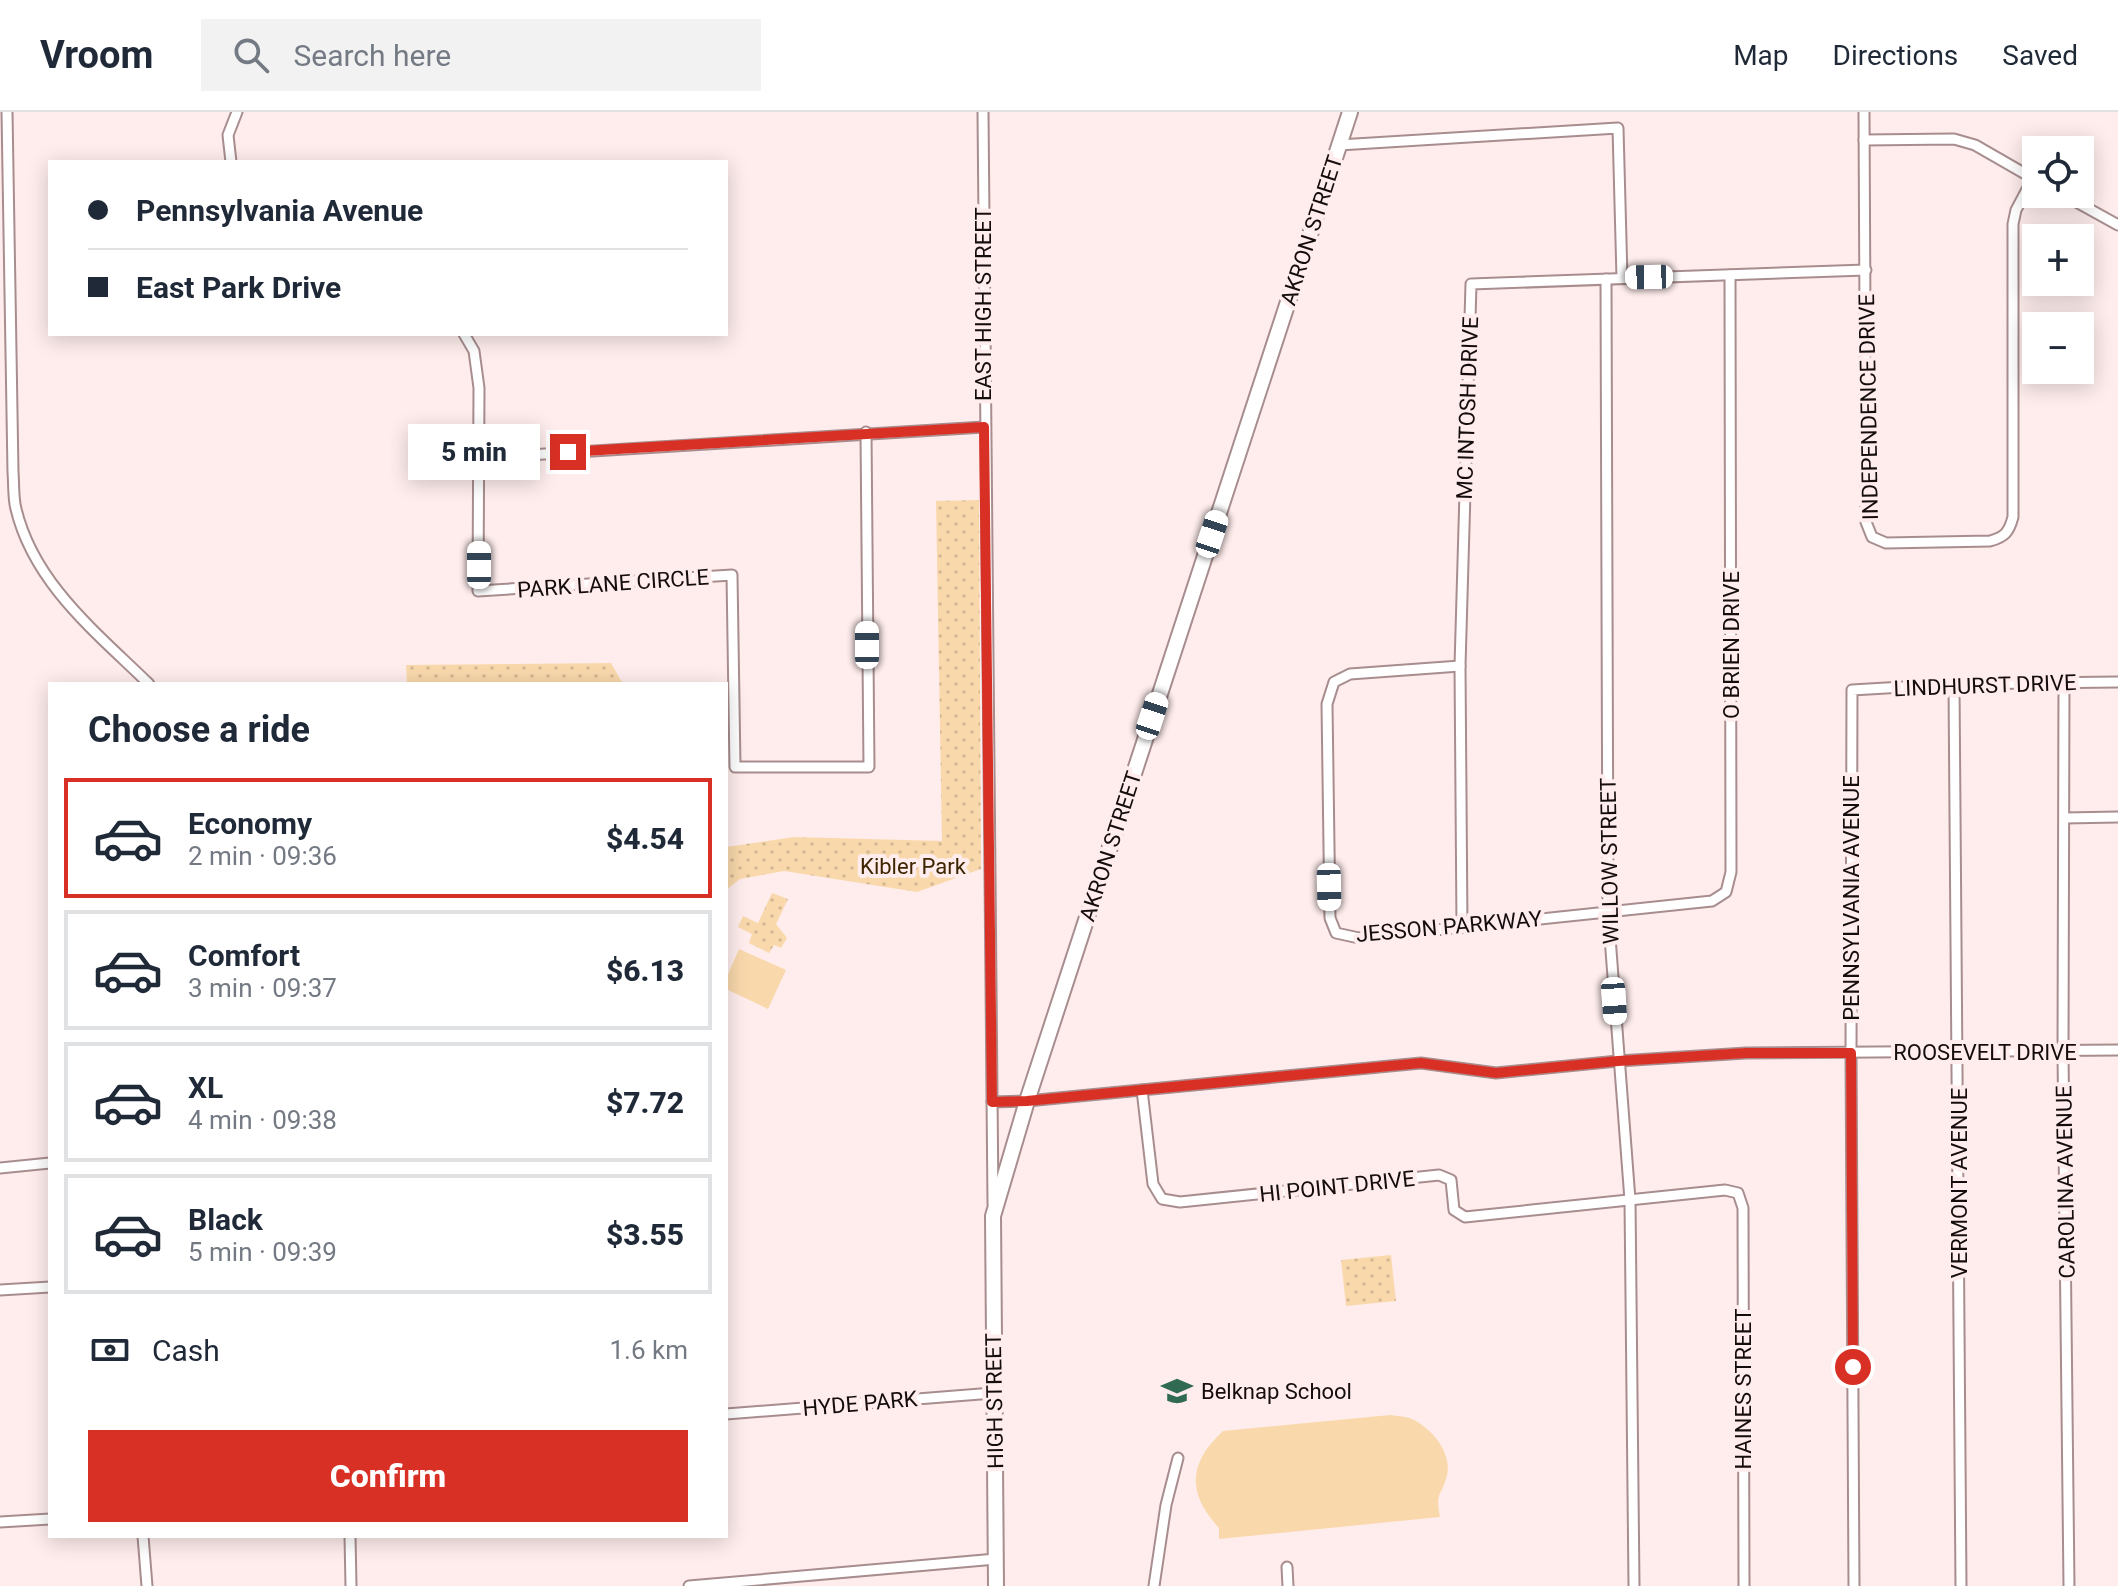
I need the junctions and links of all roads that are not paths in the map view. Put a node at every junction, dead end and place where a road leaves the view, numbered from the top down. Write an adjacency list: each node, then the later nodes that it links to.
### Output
1 (7, 112): 22 (street)
2 (237, 112): 8 (street)
3 (983, 112): 18 (street, EAST HIGH STREET)
4 (1350, 112): 7 (main road, AKRON STREET)
5 (1864, 112): 6 (street, INDEPENDENCE DRIVE)
6 (1864, 140): 9 (street); 13 (street, INDEPENDENCE DRIVE)
7 (1339, 145): 15 (street); 37 (main road, AKRON STREET)
8 (231, 160)
9 (2022, 172)
10 (2022, 200): 13 (street, INDEPENDENCE DRIVE)
11 (2087, 208): 12 (street)
12 (2118, 225)
13 (1866, 270): 14 (street, MC INTOSH DRIVE)
14 (1730, 275): 15 (street, MC INTOSH DRIVE); 29 (street, O BRIEN DRIVE)
15 (1622, 278): 16 (street, MC INTOSH DRIVE)
16 (1606, 279): 21 (street, MC INTOSH DRIVE); 29 (street, WILLOW STREET)
17 (465, 336): 20 (street, PARK LANE CIRCLE)
18 (984, 427): 19 (street); 38 (street, EAST HIGH STREET)
19 (866, 432): 20 (street); 20 (street, PARK LANE CIRCLE)
20 (479, 458)
21 (1460, 666): 30 (street, MC INTOSH DRIVE); 30 (street, JESSON PARKWAY)
22 (147, 682)
23 (2064, 682): 24 (street, LINDHURST DRIVE); 25 (street, LINDHURST DRIVE); 28 (street, CAROLINA AVENUE)
24 (2118, 682)
25 (1954, 684): 26 (street, LINDHURST DRIVE); 32 (street, VERMONT AVENUE)
26 (1852, 690): 33 (street, PENNSYLVANIA AVENUE)
27 (2118, 817): 28 (street)
28 (2065, 818): 34 (street, CAROLINA AVENUE)
29 (1608, 911): 30 (street, JESSON PARKWAY); 35 (street, WILLOW STREET)
30 (1462, 927)
31 (2118, 1050): 34 (street, ROOSEVELT DRIVE)
32 (1958, 1052): 33 (street, ROOSEVELT DRIVE); 34 (street, ROOSEVELT DRIVE); 64 (street, VERMONT AVENUE)
33 (1851, 1053): 35 (street, ROOSEVELT DRIVE); 63 (street, PENNSYLVANIA AVENUE)
34 (2063, 1053): 65 (street, CAROLINA AVENUE)
35 (1618, 1061): 36 (street, ROOSEVELT DRIVE); 42 (street, WILLOW STREET)
36 (1142, 1090): 37 (street, ROOSEVELT DRIVE); 42 (street, HI POINT DRIVE)
37 (1027, 1101): 38 (street, ROOSEVELT DRIVE); 43 (main road, AKRON STREET)
38 (992, 1102): 43 (street, EAST HIGH STREET)
39 (48, 1163): 40 (street)
40 (0, 1168)
41 (1738, 1193): 42 (street, HI POINT DRIVE); 62 (street, HAINES STREET)
42 (1630, 1200): 61 (street, WILLOW STREET)
43 (993, 1216): 46 (main road, HIGH STREET)
44 (48, 1287): 45 (street)
45 (0, 1290)
46 (993, 1393): 47 (street, HYDE PARK); 53 (main road, HIGH STREET)
47 (728, 1414)
48 (1178, 1458): 59 (street)
49 (48, 1519): 50 (street)
50 (0, 1522)
51 (143, 1538): 55 (street)
52 (350, 1538): 56 (street)
53 (996, 1559): 57 (street); 58 (main road, HIGH STREET)
54 (1287, 1567): 60 (street)
55 (147, 1586)
56 (351, 1586)
57 (689, 1586)
58 (996, 1586)
59 (1154, 1586)
60 (1288, 1586)
61 (1634, 1586)
62 (1744, 1586)
63 (1854, 1586)
64 (1961, 1586)
65 (2069, 1586)

